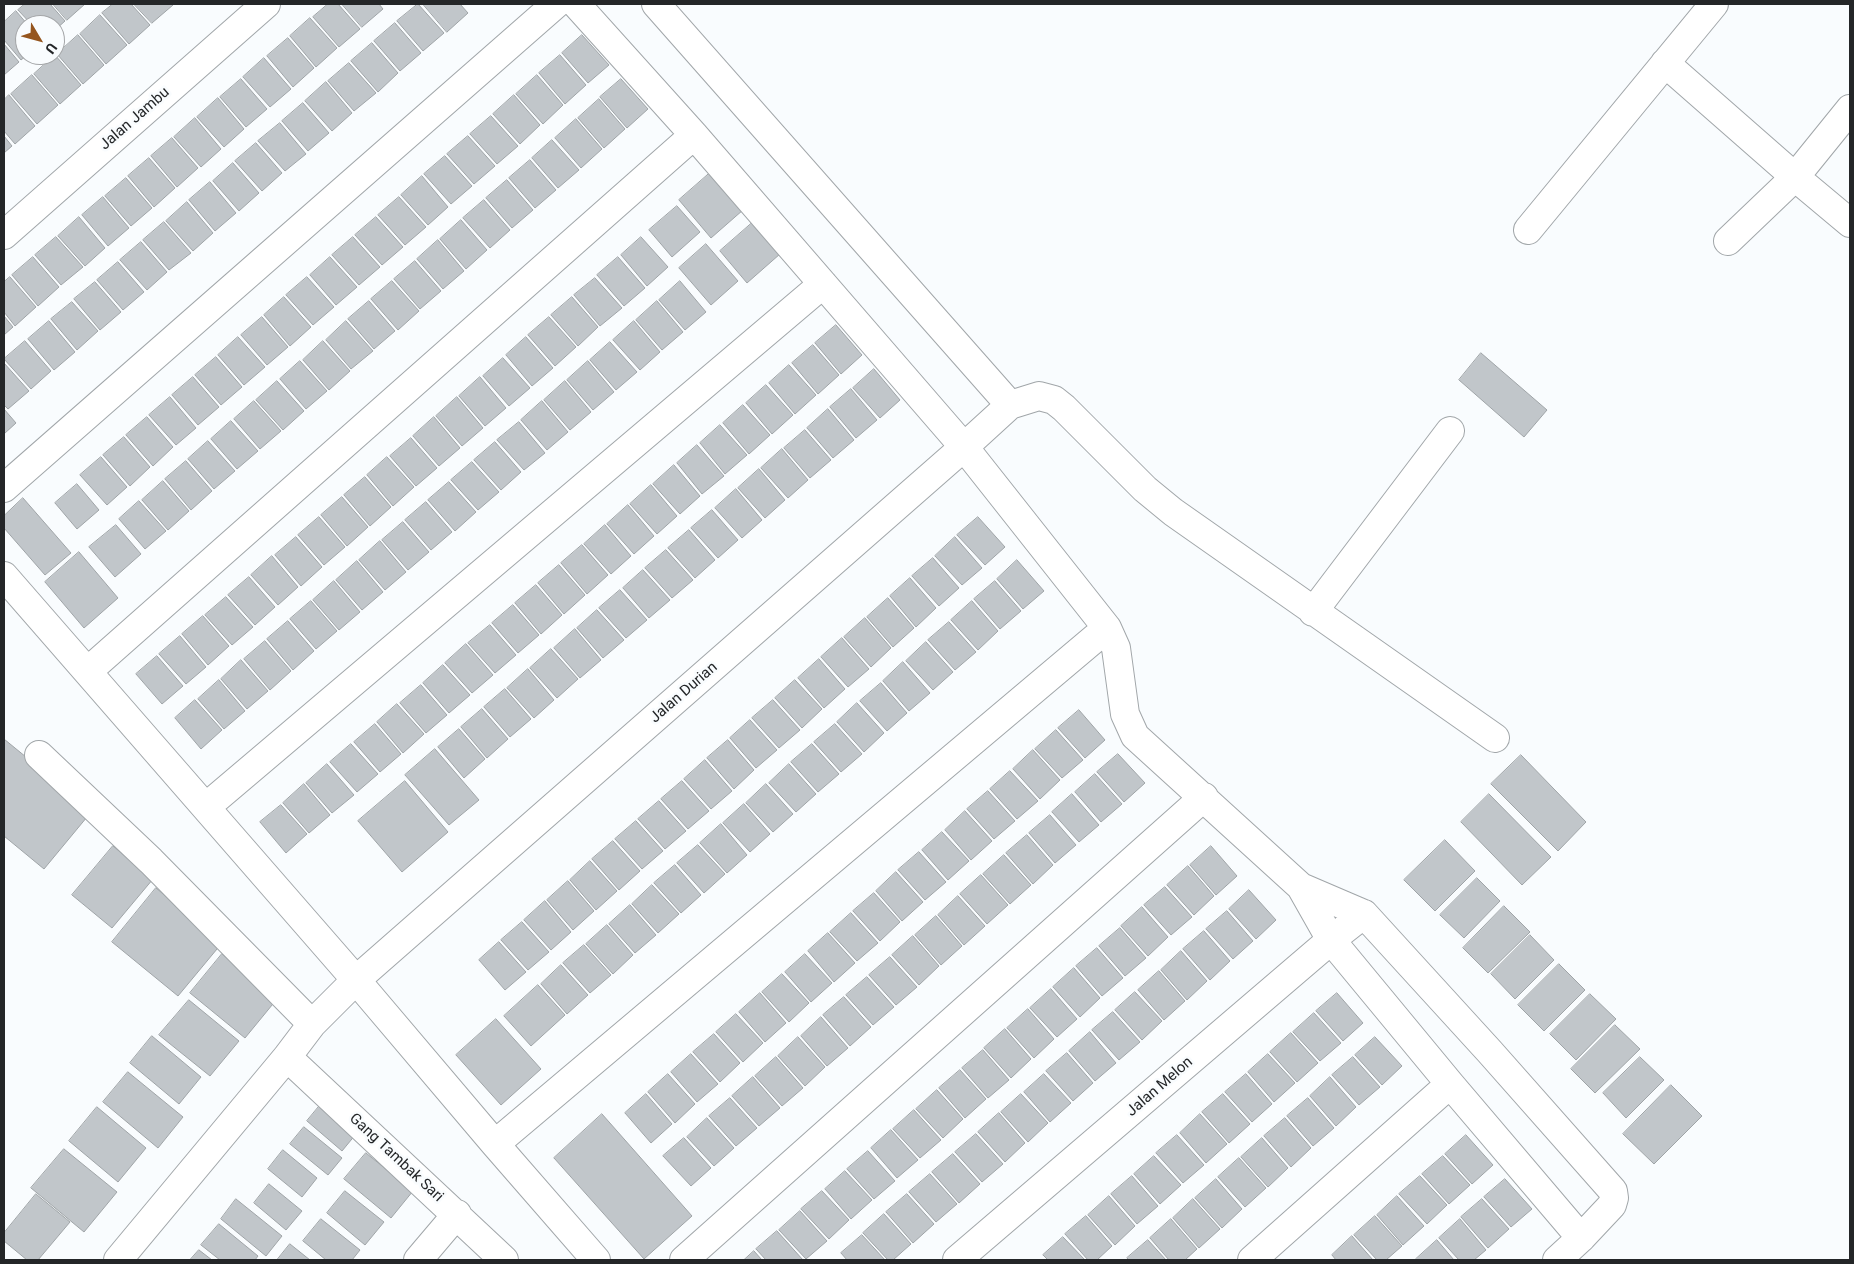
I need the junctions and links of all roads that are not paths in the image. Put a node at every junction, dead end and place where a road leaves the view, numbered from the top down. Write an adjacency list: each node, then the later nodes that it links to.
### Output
1 (266, 4): 12 (street, Jalan Jambu)
2 (556, 4): 18 (street)
3 (576, 4): 8 (street)
4 (656, 4): 15 (street)
5 (1714, 4): 6 (street)
6 (1665, 63): 9 (street); 11 (street)
7 (1850, 109): 9 (street)
8 (694, 135): 14 (street); 22 (street)
9 (1795, 177): 10 (street); 13 (street)
10 (1850, 223)
11 (1528, 230)
12 (4, 235)
13 (1728, 241)
14 (823, 284): 17 (street); 26 (street)
15 (1010, 405): 17 (street, Jalan Durian); 20 (street)
16 (1450, 431): 20 (street)
17 (964, 447): 21 (street); 30 (street, Jalan Durian)
18 (4, 488)
19 (4, 576): 22 (street)
20 (1313, 612): 23 (street)
21 (1107, 628): 25 (street); 34 (street)
22 (88, 672): 26 (street)
23 (1495, 738)
24 (39, 755): 31 (street)
25 (1204, 797): 27 (street); 41 (street)
26 (206, 807): 30 (street)
27 (1301, 886): 28 (street); 29 (street)
28 (1364, 914): 29 (street, Jalan Melon); 36 (street)
29 (1331, 940): 33 (street); 42 (street, Jalan Melon)
30 (356, 980): 31 (street, Jalan Durian); 34 (street)
31 (312, 1024): 32 (street, Jalan Durian)
32 (287, 1057): 35 (street, Gang Tambak Sari); 37 (street, Jalan Durian)
33 (1450, 1084): 36 (street); 43 (street)
34 (495, 1144): 40 (street)
35 (457, 1214): 38 (street); 39 (street, Gang Tambak Sari)
36 (1581, 1238): 44 (street)
37 (118, 1260)
38 (418, 1260)
39 (504, 1260)
40 (596, 1260)
41 (684, 1260)
42 (957, 1260)
43 (1252, 1260)
44 (1557, 1260)

